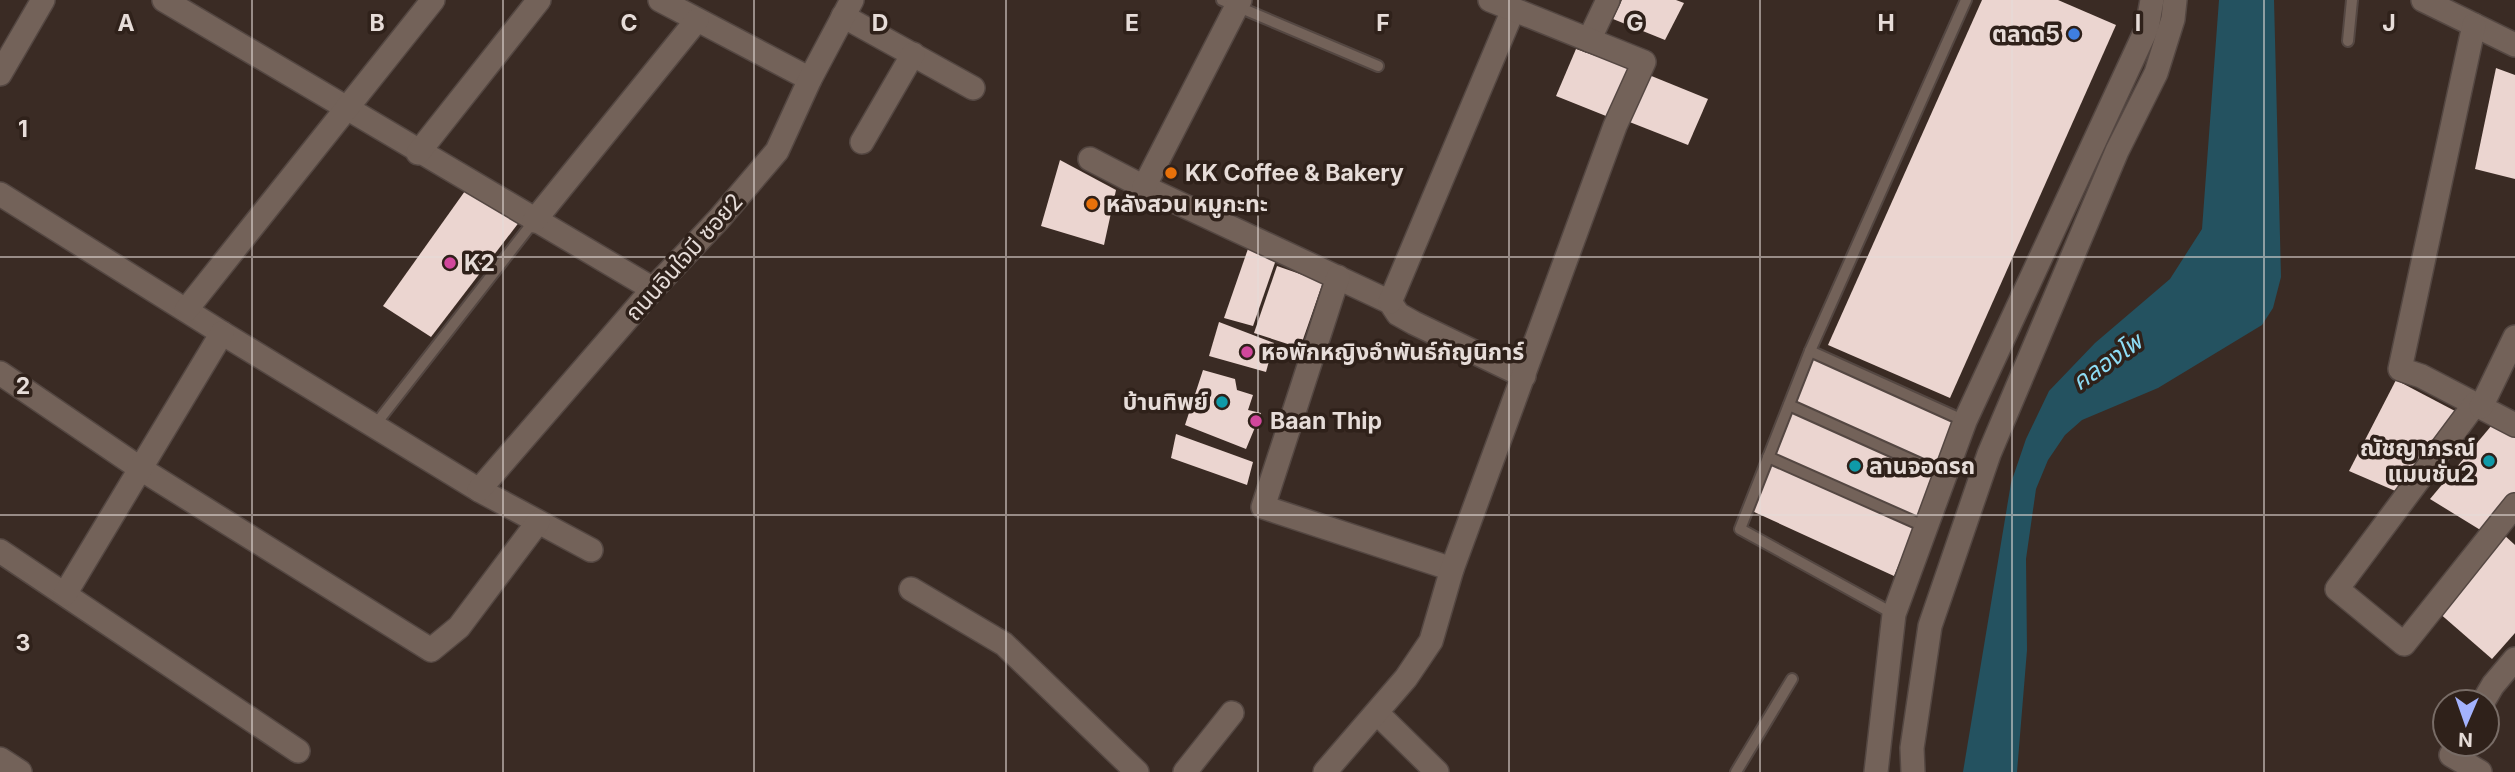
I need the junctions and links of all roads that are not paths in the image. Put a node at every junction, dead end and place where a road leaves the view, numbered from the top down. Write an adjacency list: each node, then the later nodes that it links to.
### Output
1 (43, 0): 23 (street)
2 (164, 0): 26 (street)
3 (433, 0): 26 (street)
4 (539, 0): 28 (street)
5 (660, 0): 16 (street)
6 (1490, 0): 15 (street)
7 (1608, 0): 18 (street)
8 (1966, 0): 39 (lane)
9 (2175, 0): 60 (street)
10 (2352, 0): 19 (lane)
11 (2423, 0): 17 (street)
12 (2149, 1): 44 (street)
13 (1233, 2): 22 (lane); 30 (street)
14 (848, 8): 21 (street); 24 (street, ถนนอินใจมี ซอย2)
15 (1513, 10): 18 (street); 35 (street)
16 (697, 20): 24 (street); 32 (street)
17 (2474, 25): 20 (street); 43 (street)
18 (1589, 40): 41 (street)
19 (2348, 41)
20 (2514, 43)
21 (913, 54): 25 (street); 27 (street)
22 (1378, 65)
23 (0, 74)
24 (810, 79): 34 (street, ถนนอินใจมี ซอย2)
25 (973, 88)
26 (346, 109): 28 (street); 36 (street)
27 (862, 142)
28 (418, 153): 32 (street)
29 (1090, 159): 30 (street)
30 (1144, 187): 33 (street)
31 (0, 194): 36 (street)
32 (534, 221): 34 (street); 45 (lane)
33 (1338, 277): 35 (street); 56 (street)
34 (653, 289): 50 (street, ถนนอินใจมี ซอย2)
35 (1390, 302): 41 (street)
36 (186, 310): 37 (street)
37 (222, 333): 45 (street); 48 (street)
38 (2515, 337): 43 (street)
39 (1810, 351): 42 (lane); 44 (lane)
40 (0, 373): 48 (street)
41 (1524, 376): 56 (street)
42 (1789, 405): 47 (lane); 49 (lane)
43 (2478, 406): 46 (street); 51 (street)
44 (1965, 421): 49 (street)
45 (375, 425): 50 (street)
46 (2515, 425)
47 (1768, 457): 53 (lane); 59 (lane)
48 (141, 470): 52 (street); 58 (street)
49 (1945, 475): 53 (street)
50 (479, 489): 52 (street)
51 (2515, 505)
52 (538, 522): 54 (street)
53 (1926, 527): 59 (street)
54 (591, 550)
55 (0, 551): 58 (street)
56 (1452, 569): 65 (street)
57 (911, 589): 70 (street)
58 (65, 594): 66 (street)
59 (1894, 614): 60 (street); 75 (street)
60 (1930, 626): 76 (street)
61 (2515, 659): 63 (street)
62 (1792, 679): 74 (lane)
63 (2493, 688)
64 (1232, 713): 71 (street)
65 (1377, 713): 72 (street); 73 (street)
66 (298, 751)
67 (2454, 758): 77 (street)
68 (0, 759): 69 (street)
69 (20, 772)
70 (1137, 772)
71 (1185, 772)
72 (1325, 772)
73 (1437, 772)
74 (1737, 772)
75 (1876, 772)
76 (1913, 772)
77 (2480, 772)

